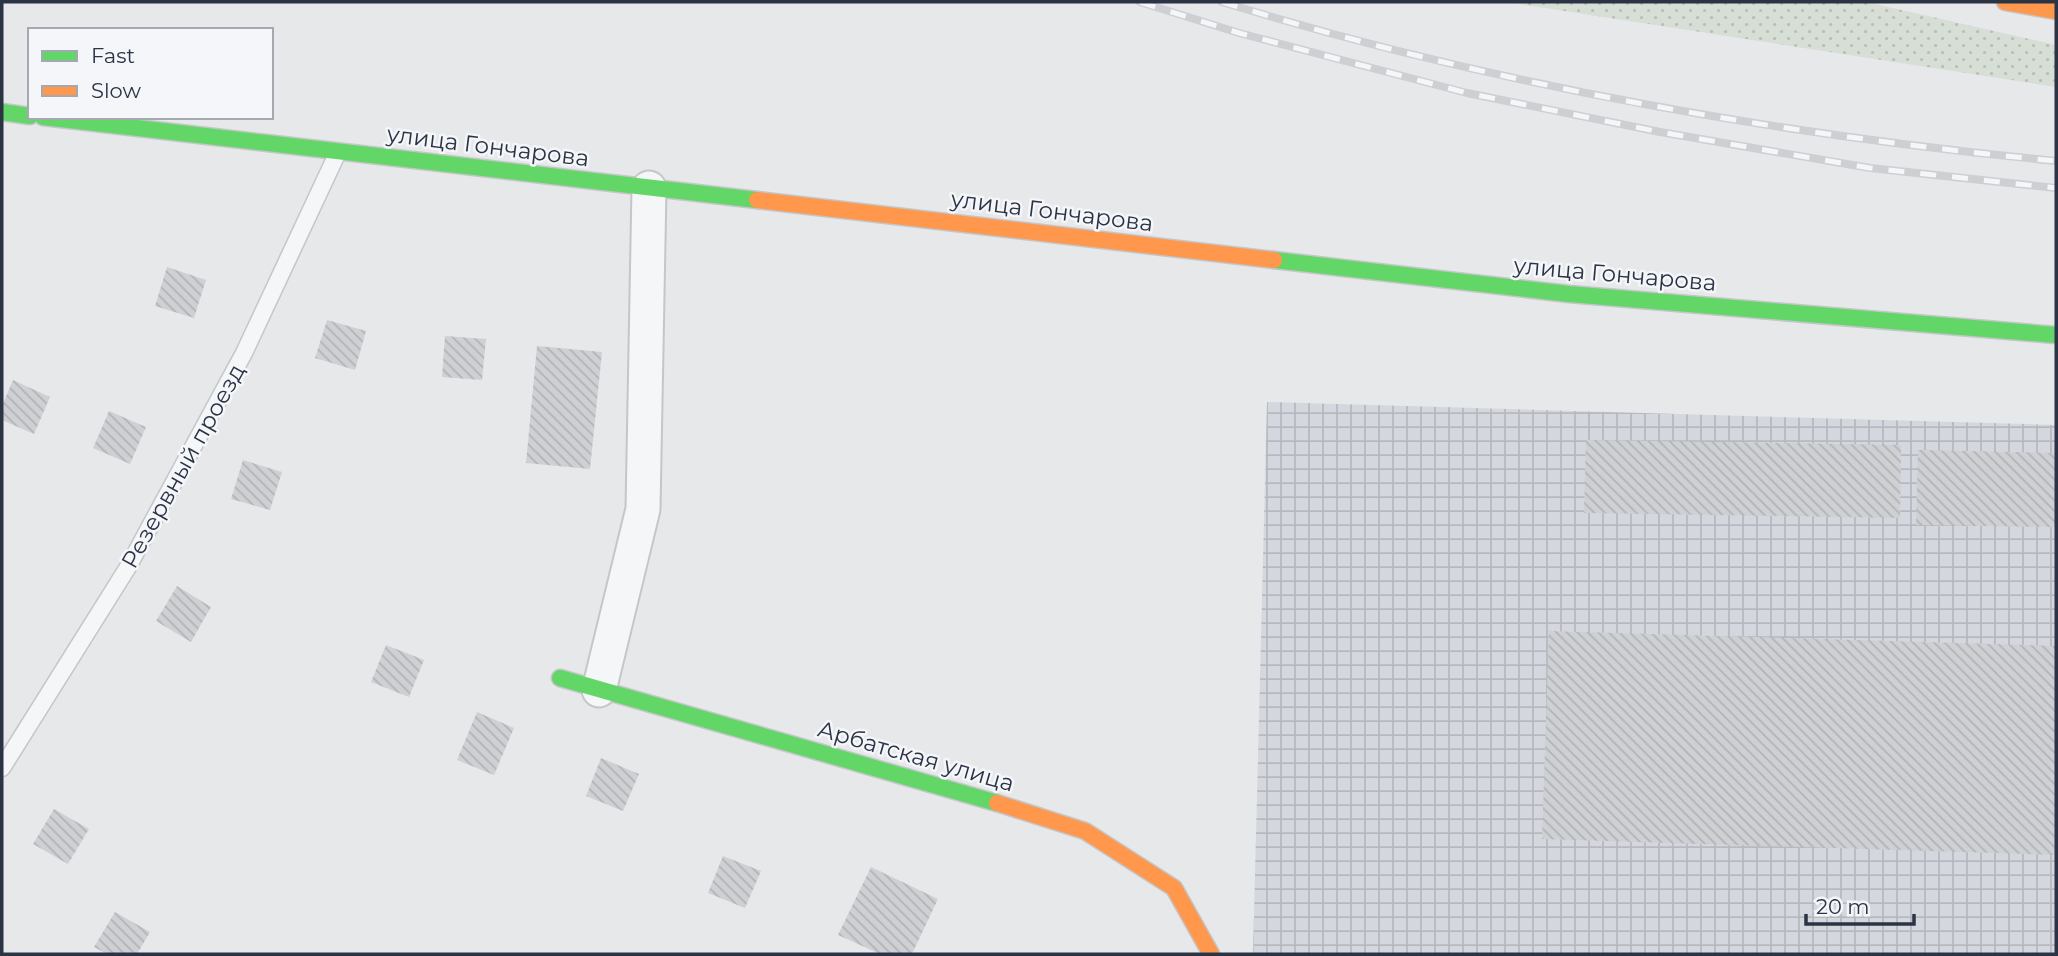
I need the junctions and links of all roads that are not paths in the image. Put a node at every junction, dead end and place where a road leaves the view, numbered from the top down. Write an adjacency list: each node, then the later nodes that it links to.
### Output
1 (2006, 2): 2 (main road)
2 (2056, 11)
3 (2, 112): 4 (main road)
4 (28, 116)
5 (60, 119): 6 (main road, улица Гончарова)
6 (338, 152): 7 (main road, улица Гончарова); 11 (lane, Резервный проезд)
7 (649, 188): 8 (main road, улица Гончарова); 10 (street)
8 (2056, 335)
9 (559, 678): 10 (main road, Арбатская улица)
10 (599, 690): 12 (main road, Арбатская улица)
11 (2, 768)
12 (1211, 954)

